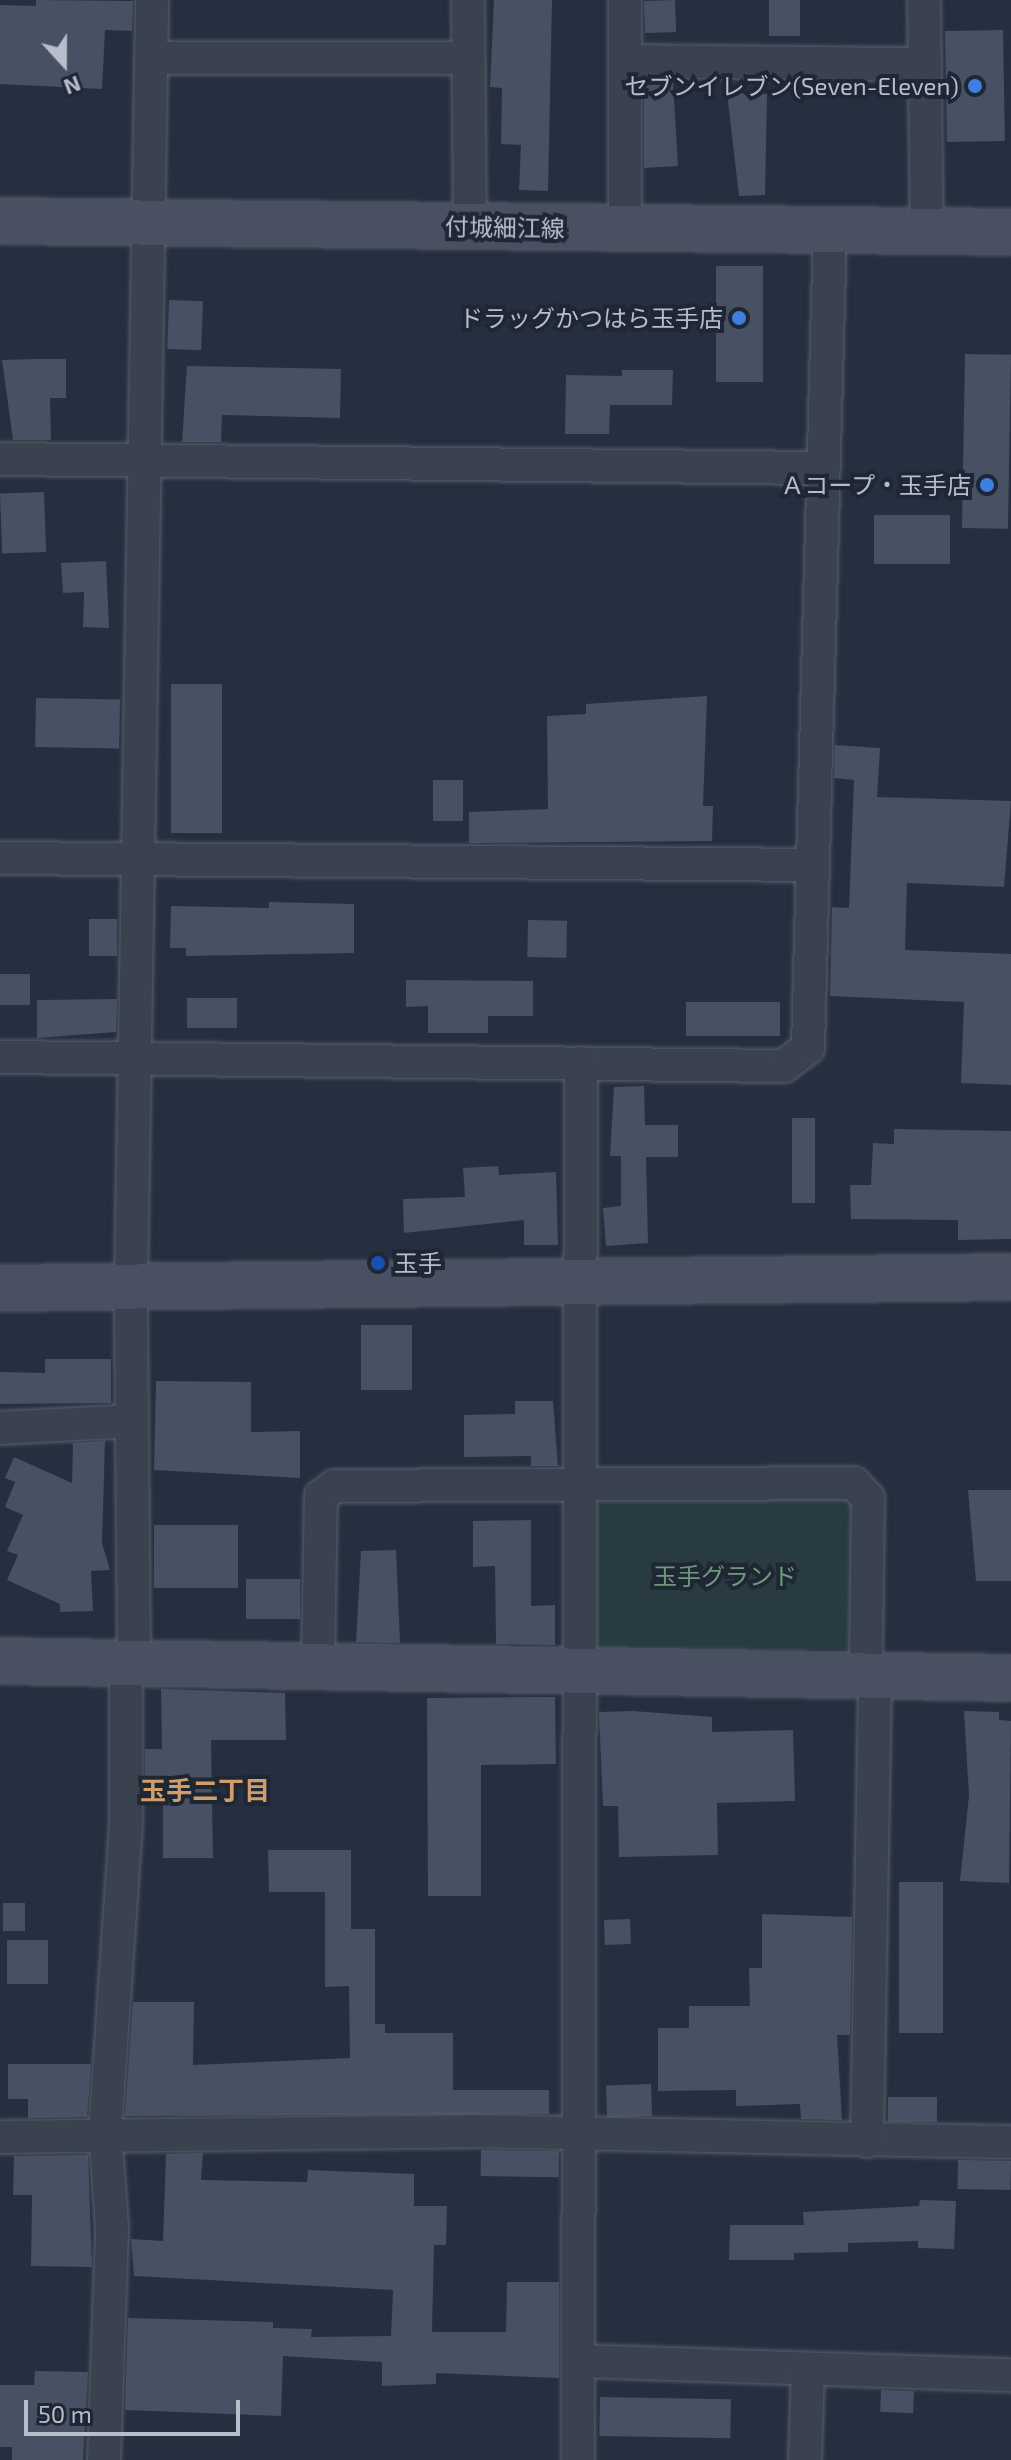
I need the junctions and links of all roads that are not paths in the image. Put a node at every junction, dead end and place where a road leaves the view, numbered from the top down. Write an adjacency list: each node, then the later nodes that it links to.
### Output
1 (152, 0): 5 (street)
2 (468, 0): 6 (street)
3 (625, 0): 7 (street)
4 (924, 0): 8 (street)
5 (151, 58): 6 (street); 10 (street)
6 (468, 58): 11 (street)
7 (625, 61): 8 (street); 12 (street)
8 (925, 64): 14 (street)
9 (0, 221): 10 (street, 付城細江線)
10 (150, 223): 11 (street, 付城細江線); 17 (street)
11 (470, 226): 12 (street, 付城細江線)
12 (625, 228): 13 (street, 付城細江線)
13 (830, 230): 14 (street, 付城細江線); 18 (street)
14 (927, 231): 15 (street, 付城細江線)
15 (1011, 232)
16 (0, 459): 17 (street)
17 (143, 460): 18 (street); 20 (street)
18 (818, 468): 21 (street)
19 (0, 858): 20 (street)
20 (143, 859): 21 (street); 23 (street)
21 (811, 865): 24 (street)
22 (0, 1057): 23 (street)
23 (135, 1059): 24 (street); 27 (street)
24 (581, 1063): 26 (street)
25 (1011, 1277): 26 (street)
26 (581, 1282): 27 (street); 31 (street)
27 (131, 1286): 28 (street); 29 (street)
28 (0, 1288)
29 (132, 1421): 30 (street); 32 (street)
30 (0, 1428)
31 (581, 1485): 34 (street); 35 (street); 36 (street)
32 (134, 1658): 33 (street); 34 (street); 38 (street)
33 (0, 1661)
34 (318, 1662): 35 (street)
35 (582, 1668): 36 (street); 39 (street)
36 (871, 1674): 37 (street); 41 (street)
37 (1011, 1678)
38 (105, 2132): 39 (street); 40 (street); 46 (street)
39 (584, 2136): 41 (street); 43 (street)
40 (0, 2137)
41 (867, 2141): 42 (street)
42 (1011, 2142)
43 (580, 2361): 44 (street); 47 (street)
44 (808, 2369): 45 (street); 48 (street)
45 (1011, 2375)
46 (104, 2460)
47 (578, 2460)
48 (805, 2460)

